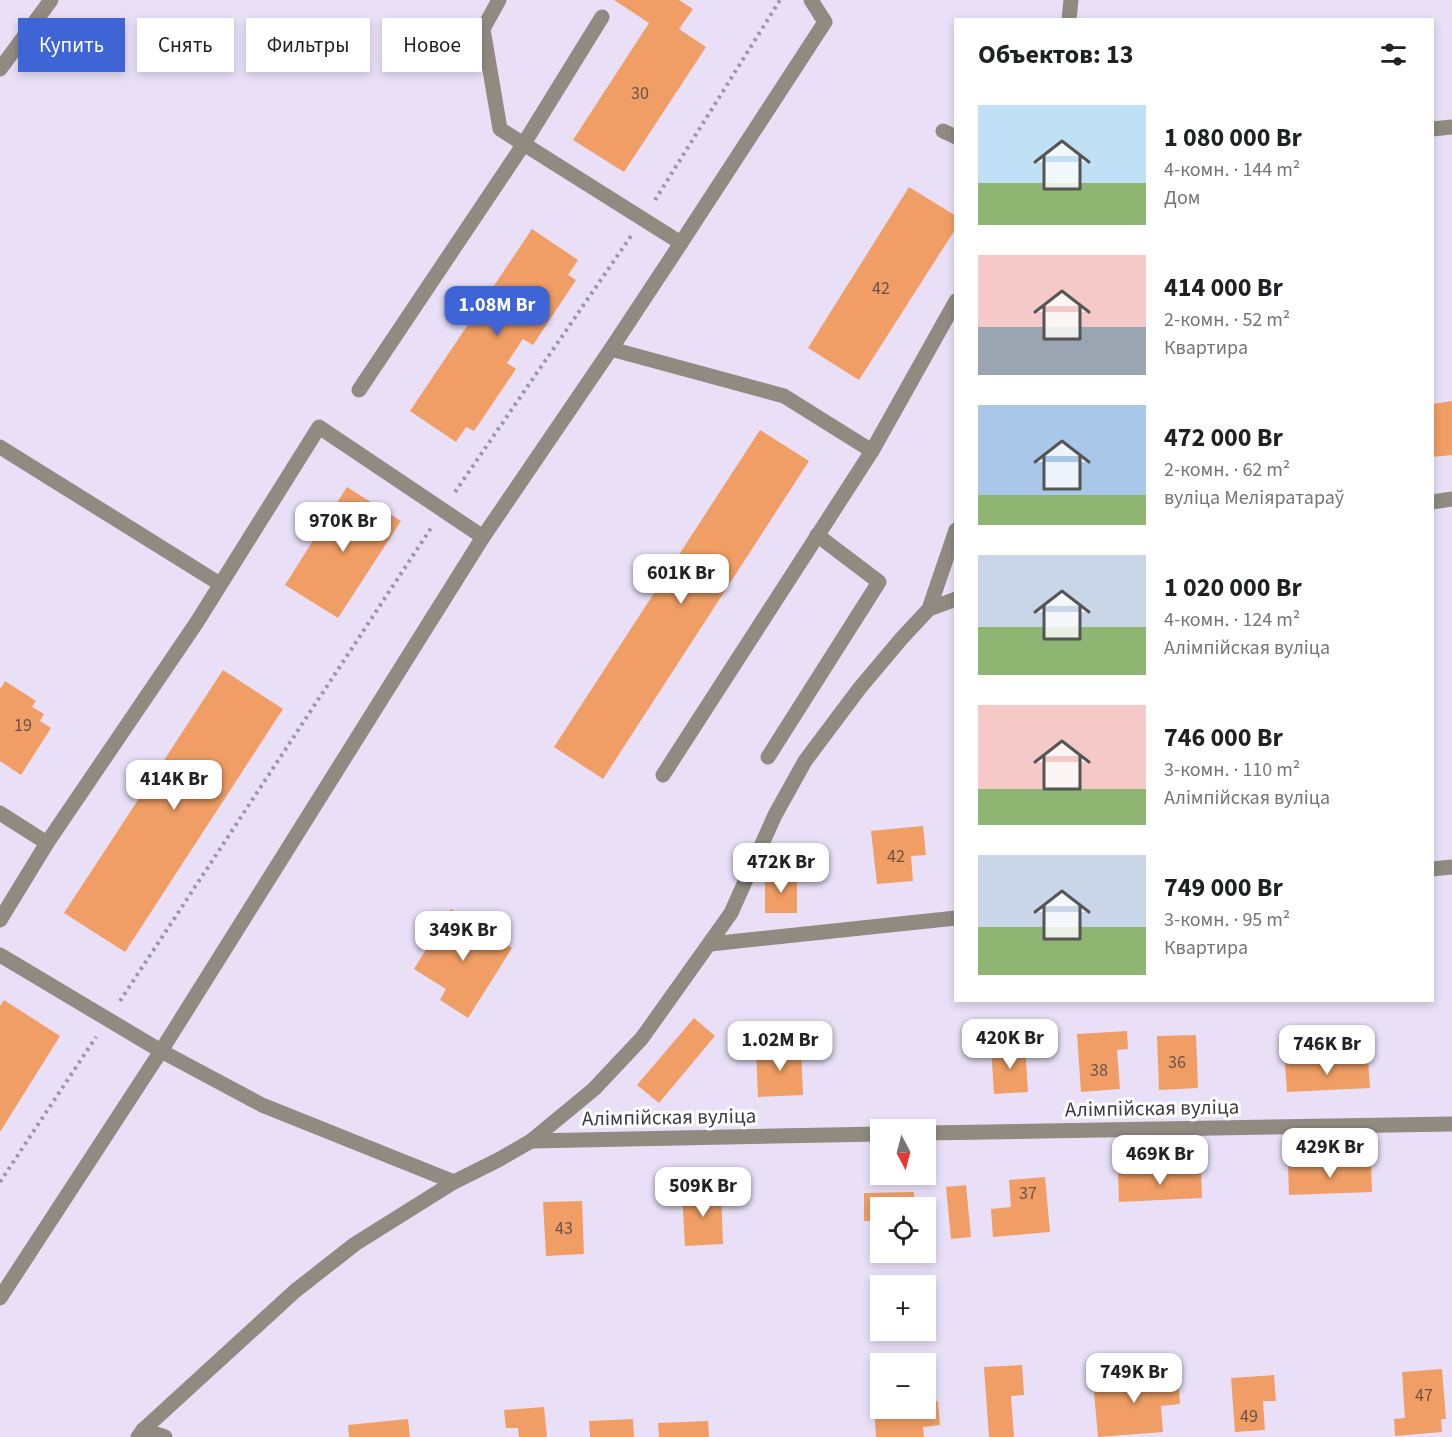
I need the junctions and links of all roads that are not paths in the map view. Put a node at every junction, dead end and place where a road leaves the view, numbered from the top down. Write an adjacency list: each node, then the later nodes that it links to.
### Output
1 (51, 0): 7 (street)
2 (499, 0): 10 (street)
3 (811, 0): 11 (street)
4 (1071, 0): 6 (street)
5 (602, 17): 10 (street)
6 (1069, 18)
7 (0, 69)
8 (1452, 127): 9 (street)
9 (1434, 129)
10 (523, 145): 11 (street); 14 (street)
11 (681, 243): 13 (street)
12 (954, 305): 16 (street)
13 (611, 349): 16 (street); 21 (street)
14 (359, 390)
15 (0, 447): 22 (street)
16 (872, 451): 19 (street)
17 (1452, 500): 18 (street)
18 (1434, 502)
19 (817, 535): 25 (street); 26 (street)
20 (954, 536): 24 (street)
21 (483, 537): 22 (street); 35 (street)
22 (220, 584): 28 (street)
23 (954, 600): 24 (street)
24 (929, 609): 33 (street)
25 (768, 757)
26 (663, 776)
27 (0, 813): 28 (street)
28 (47, 843): 32 (street)
29 (1452, 867): 30 (street)
30 (1434, 869)
31 (954, 918): 33 (street)
32 (0, 920)
33 (710, 944): 39 (street)
34 (0, 955): 35 (street)
35 (161, 1051): 40 (street); 41 (street)
36 (1452, 1124): 38 (street, Алімпійская вуліца)
37 (870, 1134): 39 (street, Алімпійская вуліца)
38 (936, 1134)
39 (531, 1141): 40 (street)
40 (454, 1182): 42 (street)
41 (0, 1298)
42 (141, 1434): 43 (street)
43 (165, 1437)

